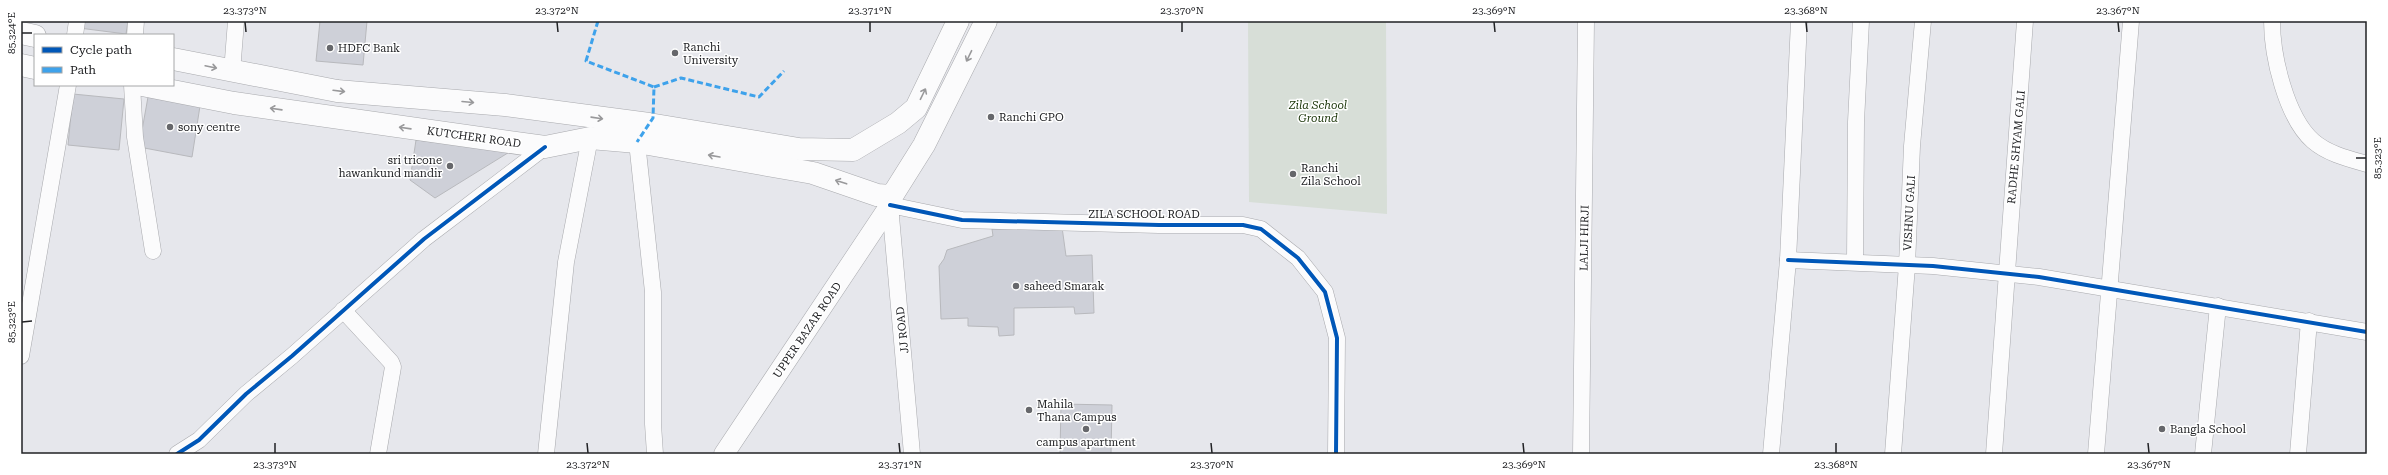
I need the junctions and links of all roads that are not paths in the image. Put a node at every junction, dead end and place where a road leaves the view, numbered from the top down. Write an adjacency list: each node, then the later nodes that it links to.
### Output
1 (77, 21): 14 (street)
2 (136, 21): 15 (street)
3 (236, 21): 20 (street)
4 (958, 21): 20 (main road, one-way to 4)
5 (986, 21): 28 (main road, one-way to 28)
6 (1586, 21): 47 (street, LALJI HIRJI)
7 (1799, 21): 30 (street)
8 (1861, 21): 31 (street)
9 (1923, 21): 32 (street, VISHNU GALI)
10 (2026, 21): 33 (street, RADHE SHYAM GALI)
11 (2131, 21): 34 (street)
12 (2272, 21): 27 (street)
13 (21, 33): 16 (main road)
14 (75, 34)
15 (135, 34)
16 (34, 36)
17 (174, 59): 20 (main road, one-way to 20)
18 (21, 65): 19 (main road)
19 (34, 68)
20 (232, 72)
21 (68, 86): 39 (street)
22 (132, 86): 29 (street)
23 (147, 86): 26 (main road, KUTCHERI ROAD, one-way to 23)
24 (590, 138): 25 (main road, KUTCHERI ROAD); 26 (main road, KUTCHERI ROAD); 42 (street)
25 (637, 142): 28 (main road, KUTCHERI ROAD, one-way to 25); 43 (street)
26 (545, 147): 36 (street)
27 (2367, 164)
28 (889, 200): 44 (street, UPPER BAZAR ROAD); 45 (street, JJ ROAD); 46 (street, ZILA SCHOOL ROAD)
29 (153, 251)
30 (1788, 260): 31 (street); 48 (street)
31 (1855, 262): 32 (street)
32 (1906, 265): 33 (street); 49 (street, VISHNU GALI)
33 (2009, 274): 34 (street); 50 (street, RADHE SHYAM GALI)
34 (2109, 290): 35 (street); 51 (street)
35 (2218, 306): 37 (street); 52 (street)
36 (343, 310): 40 (street); 41 (street)
37 (2308, 321): 38 (street); 53 (street)
38 (2367, 332)
39 (21, 356)
40 (177, 454)
41 (378, 454)
42 (546, 454)
43 (655, 454)
44 (724, 454)
45 (912, 454)
46 (1336, 454)
47 (1581, 454)
48 (1771, 454)
49 (1893, 454)
50 (1994, 454)
51 (2096, 454)
52 (2203, 454)
53 (2298, 454)

